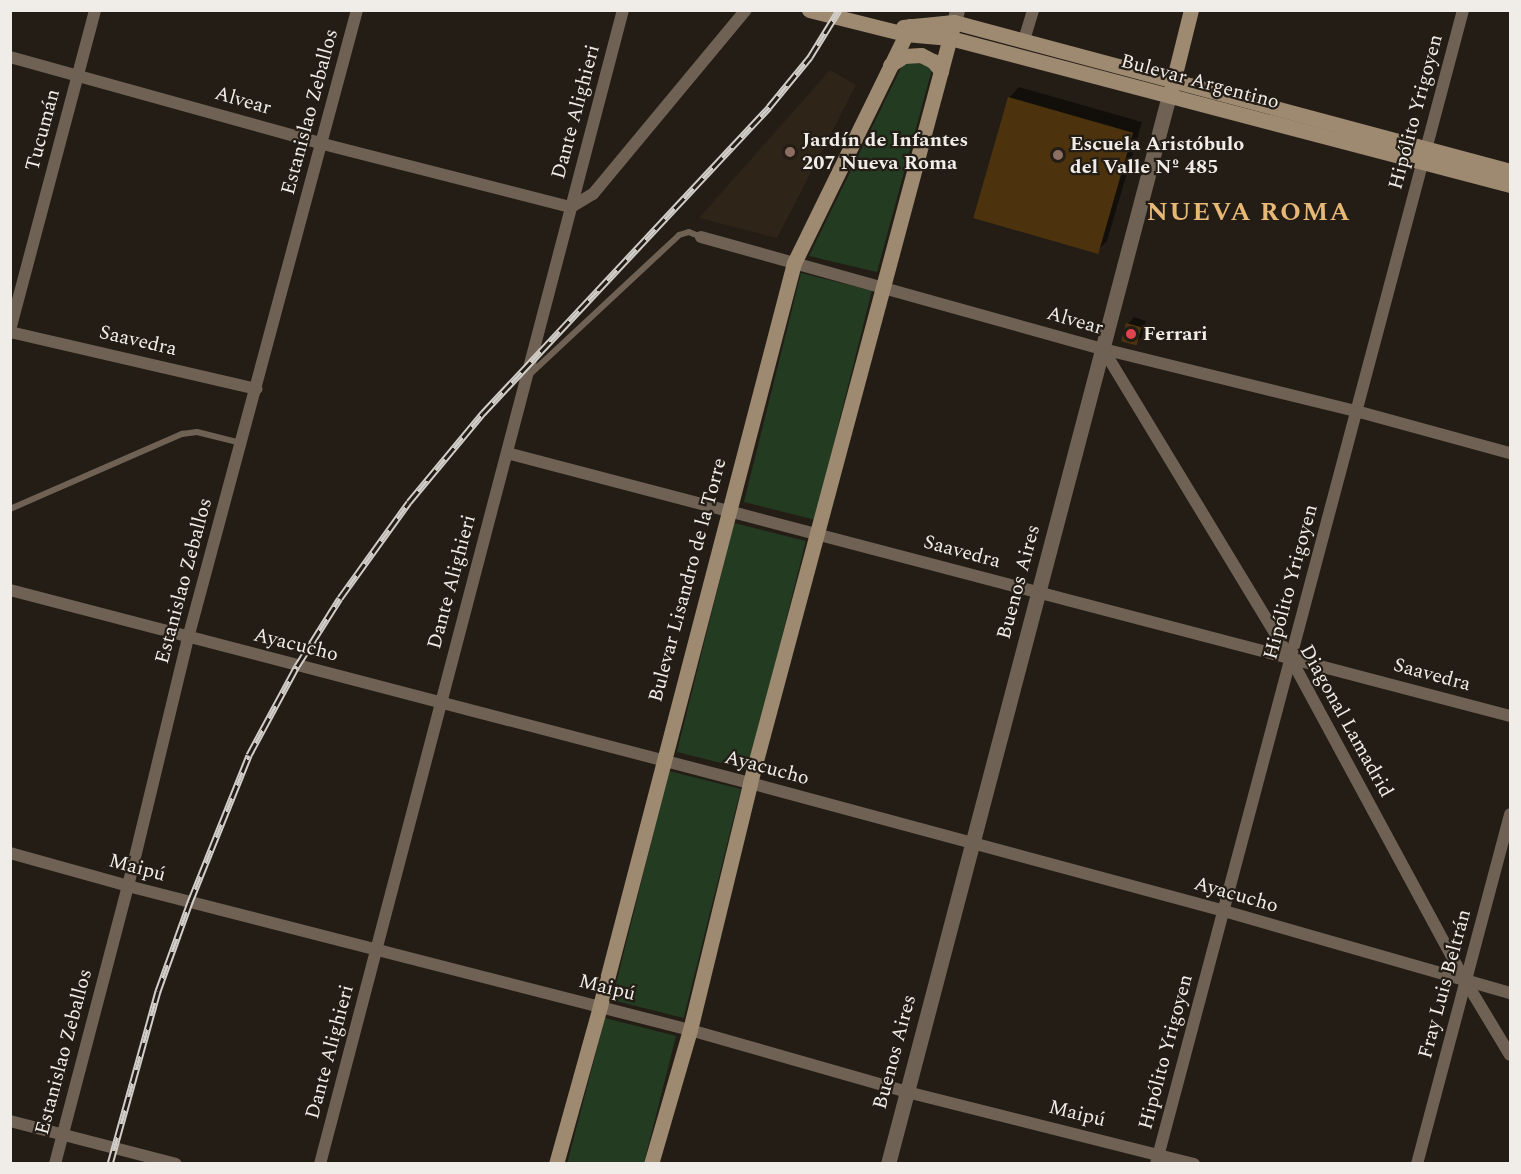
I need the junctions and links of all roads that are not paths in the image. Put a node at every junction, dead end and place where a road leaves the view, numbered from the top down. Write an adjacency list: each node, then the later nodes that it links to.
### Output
1 (95, 10): 16 (street, Tucumán)
2 (357, 10): 18 (street, Estanislao Zeballos)
3 (623, 10): 22 (street, Dante Alighieri)
4 (746, 10): 22 (street)
5 (809, 10): 10 (main road, Bulevar Argentino)
6 (1033, 10): 12 (street)
7 (1191, 10): 17 (main road, Buenos Aires)
8 (1463, 10): 19 (street, Hipólito Yrigoyen)
9 (955, 16): 10 (main road, Bulevar Argentino); 11 (main road); 12 (main road, Bulevar Argentino)
10 (907, 30): 11 (main road, Bulevar Argentino); 14 (main road, Bulevar Lisandro de la Torre)
11 (950, 38): 15 (main road); 17 (main road, Bulevar Argentino)
12 (1024, 40): 17 (main road, Bulevar Argentino)
13 (10, 57): 16 (street, Alvear)
14 (890, 65): 15 (main road); 24 (main road, Bulevar Lisandro de la Torre)
15 (941, 71): 25 (main road)
16 (78, 74): 18 (street, Alvear); 26 (street, Tucumán)
17 (1171, 88): 19 (main road, Bulevar Argentino); 27 (street, Buenos Aires)
18 (323, 144): 22 (street, Alvear); 29 (street, Estanislao Zeballos)
19 (1425, 155): 20 (main road, Bulevar Argentino); 21 (main road, Bulevar Argentino); 30 (street, Hipólito Yrigoyen)
20 (1510, 171)
21 (1510, 185)
22 (571, 207): 28 (street, Dante Alighieri)
23 (701, 237): 24 (street, Alvear); 28 (lane)
24 (794, 263): 25 (street, Alvear); 35 (main road, Bulevar Lisandro de la Torre)
25 (882, 286): 27 (street, Alvear); 36 (main road)
26 (10, 331): 29 (street, Saavedra)
27 (1103, 349): 30 (street, Alvear); 38 (street, Buenos Aires); 40 (street, Diagonal Lamadrid)
28 (526, 377): 32 (street, Dante Alighieri)
29 (256, 389): 31 (street, Estanislao Zeballos)
30 (1356, 411): 33 (street, Alvear); 40 (street, Hipólito Yrigoyen)
31 (241, 443): 34 (lane); 39 (street, Estanislao Zeballos)
32 (507, 453): 35 (street, Saavedra); 41 (street, Dante Alighieri)
33 (1510, 453)
34 (10, 509)
35 (728, 511): 36 (street, Saavedra); 43 (main road, Bulevar Lisandro de la Torre)
36 (816, 534): 38 (street, Saavedra); 44 (main road)
37 (10, 590): 39 (street, Ayacucho)
38 (1038, 592): 40 (street, Saavedra); 46 (street, Buenos Aires)
39 (188, 638): 41 (street, Ayacucho); 48 (street, Estanislao Zeballos)
40 (1291, 659): 42 (street, Saavedra); 49 (street, Hipólito Yrigoyen); 51 (street, Diagonal Lamadrid)
41 (441, 702): 43 (street, Ayacucho); 50 (street, Dante Alighieri)
42 (1510, 716)
43 (662, 762): 44 (street, Ayacucho); 53 (main road, Bulevar Lisandro de la Torre)
44 (750, 783): 46 (street, Ayacucho); 54 (main road)
45 (1510, 814): 51 (street, Fray Luis Beltrán)
46 (972, 844): 49 (street, Ayacucho); 56 (street, Buenos Aires)
47 (10, 853): 48 (street, Maipú)
48 (128, 886): 50 (street, Maipú); 58 (street, Estanislao Zeballos)
49 (1224, 911): 51 (street, Ayacucho); 59 (street, Hipólito Yrigoyen)
50 (378, 950): 53 (street, Maipú); 62 (street, Dante Alighieri)
51 (1466, 982): 52 (street, Ayacucho); 55 (street, Diagonal Lamadrid); 67 (street, Fray Luis Beltrán)
52 (1510, 993)
53 (600, 1006): 54 (street, Maipú); 63 (main road, Bulevar Lisandro de la Torre)
54 (690, 1030): 56 (street, Maipú); 64 (main road)
55 (1510, 1055)
56 (907, 1092): 59 (street, Maipú); 65 (street, Buenos Aires)
57 (10, 1120): 58 (street)
58 (63, 1135): 60 (street, Estanislao Zeballos); 61 (street)
59 (1158, 1159): 66 (street, Maipú)
60 (55, 1164)
61 (176, 1164)
62 (320, 1164)
63 (556, 1164)
64 (651, 1164)
65 (888, 1164)
66 (1194, 1164)
67 (1417, 1164)

